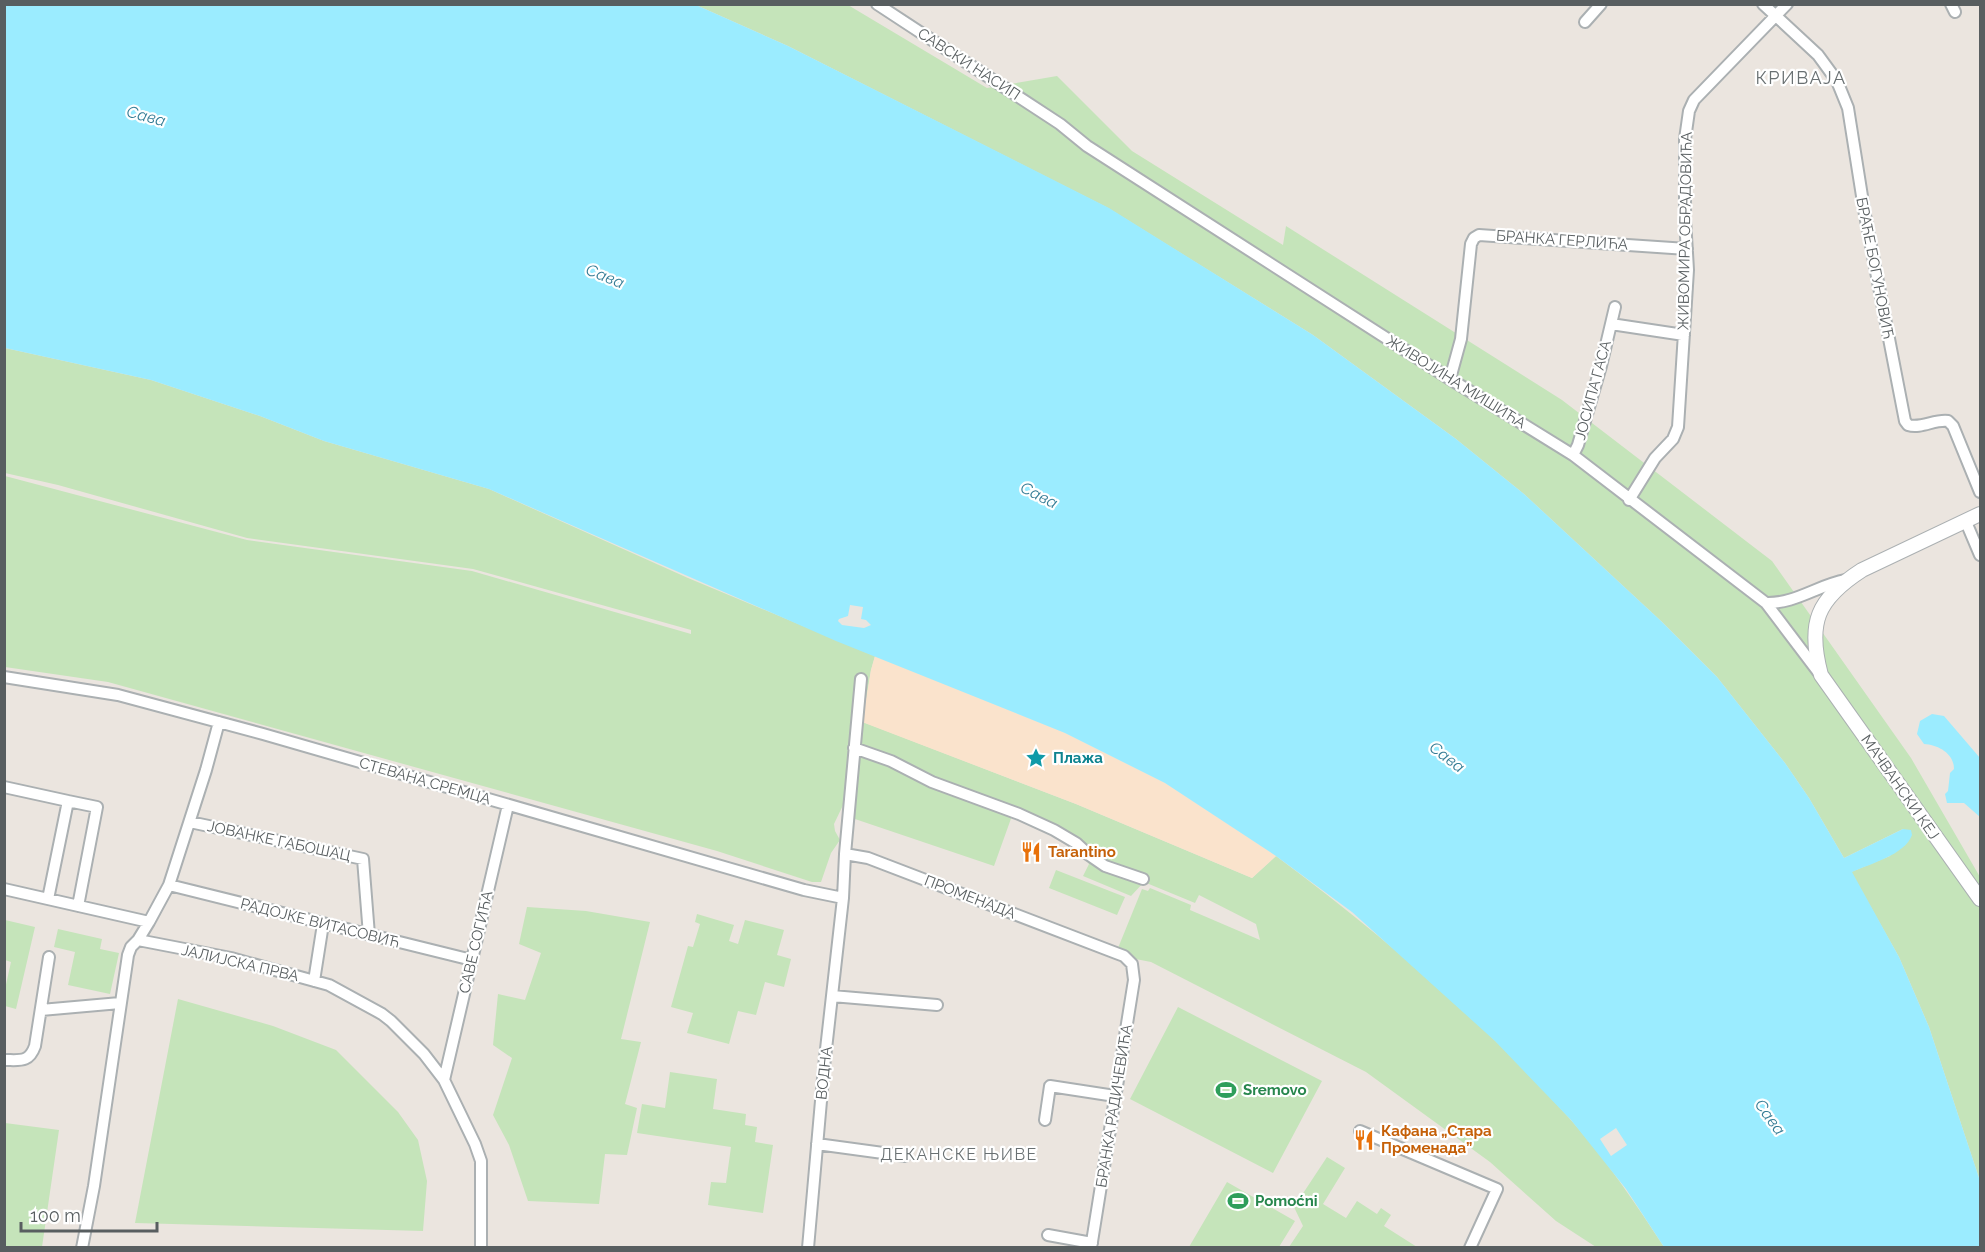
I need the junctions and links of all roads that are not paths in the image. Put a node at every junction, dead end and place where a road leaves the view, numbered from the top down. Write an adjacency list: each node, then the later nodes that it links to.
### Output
1 (877, 4): 7 (street, САВСКИ НАСИП)
2 (1602, 4): 6 (street)
3 (1762, 4): 5 (street)
4 (1787, 4): 5 (street, ЖИВОМИРА ОБРАДОВИЋА)
5 (1775, 17): 8 (street, ЖИВОМИРА ОБРАДОВИЋА); 14 (street, БРАЋЕ БОГУНОВИЋ)
6 (1585, 22)
7 (1060, 124): 12 (street, ЖИВОЈИНА МИШИЋА)
8 (1687, 249): 11 (street, ЖИВОМИРА ОБРАДОВИЋА); 12 (street, БРАНКА ГЕРЛИЋА)
9 (1615, 307): 10 (street, ЈОСИПА ГАСА)
10 (1611, 324): 11 (street, ЈОСИПА ГАСА); 13 (street, ЈОСИПА ГАСА)
11 (1684, 335): 15 (street, ЖИВОМИРА ОБРАДОВИЋА)
12 (1450, 379): 13 (street, ЖИВОЈИНА МИШИЋА)
13 (1573, 455): 15 (street, ЖИВОЈИНА МИШИЋА)
14 (1980, 492)
15 (1629, 500): 20 (street, ЖИВОЈИНА МИШИЋА)
16 (1980, 514): 17 (street)
17 (1966, 522): 18 (street); 19 (street)
18 (1980, 555)
19 (1847, 580): 20 (street); 21 (street)
20 (1766, 603): 21 (street, ЖИВОЈИНА МИШИЋА)
21 (1821, 675): 36 (street, МАЧВАНСКИ КЕЈ)
22 (4, 677): 24 (street, СТЕВАНА СРЕМЦА)
23 (861, 679): 25 (street)
24 (219, 722): 28 (street, СТЕВАНА СРЕМЦА); 29 (street)
25 (854, 748): 30 (street); 31 (street)
26 (4, 787): 27 (street)
27 (68, 801): 35 (street); 37 (street)
28 (508, 804): 34 (street, СТЕВАНА СРЕМЦА); 43 (street, САВЕ СОГИЋА)
29 (190, 822): 32 (street); 40 (street, ЈОВАНКЕ ГАБОШАЦ)
30 (845, 854): 34 (street); 44 (street, ПРОМЕНАДА)
31 (1143, 879)
32 (169, 885): 38 (street); 39 (street, РАДОЈКЕ ВИТАСОВИЋ)
33 (4, 889): 35 (street)
34 (843, 898): 46 (street, ВОДНА)
35 (48, 899): 37 (street)
36 (1980, 899)
37 (78, 906): 38 (street)
38 (149, 922): 41 (street)
39 (323, 924): 40 (street, РАДОЈКЕ ВИТАСОВИЋ); 45 (street)
40 (369, 935): 43 (street, РАДОЈКЕ ВИТАСОВИЋ)
41 (138, 940): 45 (street, ЈАЛИЈСКА ПРВА); 47 (street)
42 (49, 957): 49 (street)
43 (471, 960): 51 (street, САВЕ СОГИЋА)
44 (1132, 964): 52 (street, БРАНКА РАДИЧЕВИЋА)
45 (314, 981): 51 (street, ЈАЛИЈСКА ПРВА)
46 (832, 996): 48 (street); 55 (street, ВОДНА)
47 (120, 1003): 49 (street); 59 (street)
48 (937, 1005)
49 (41, 1010): 50 (street)
50 (4, 1060)
51 (444, 1080): 60 (street, ЈАЛИЈСКА ПРВА)
52 (1115, 1096): 53 (street); 58 (street, БРАНКА РАДИЧЕВИЋА)
53 (1045, 1120)
54 (1360, 1131): 62 (street)
55 (817, 1144): 56 (street); 61 (street, ВОДНА)
56 (905, 1156)
57 (1048, 1235): 58 (street)
58 (1092, 1245)
59 (82, 1248)
60 (481, 1248)
61 (808, 1248)
62 (1470, 1248)

